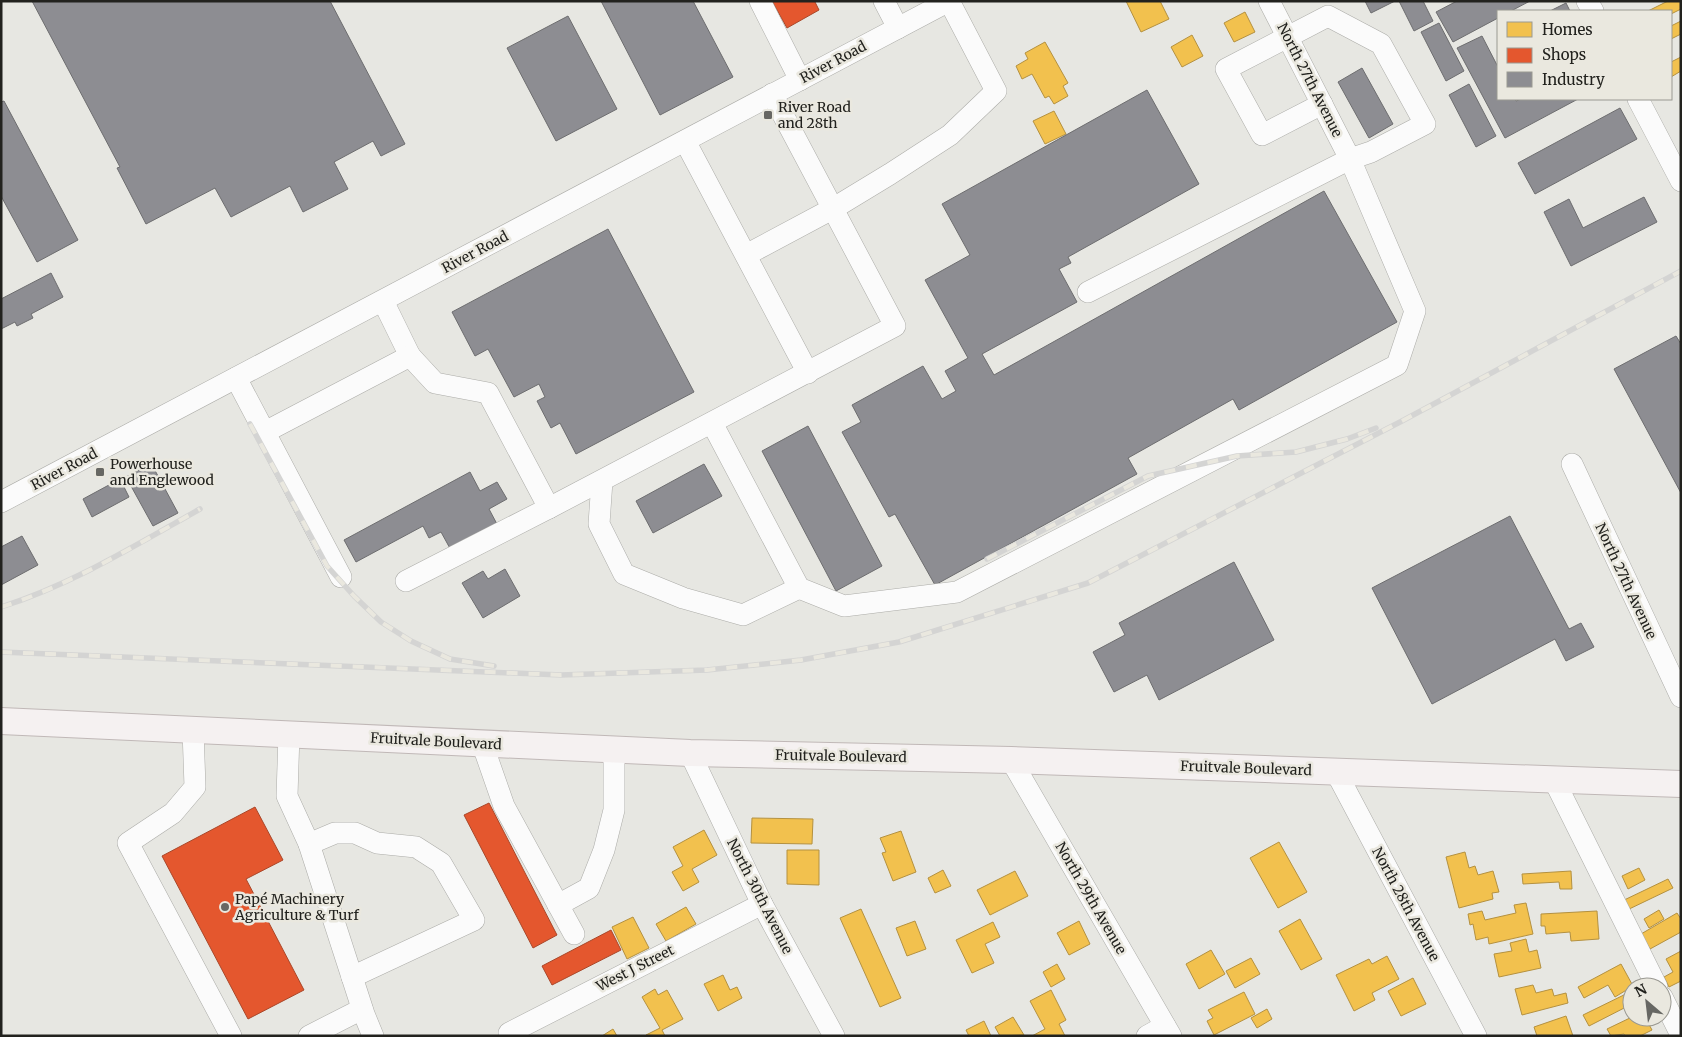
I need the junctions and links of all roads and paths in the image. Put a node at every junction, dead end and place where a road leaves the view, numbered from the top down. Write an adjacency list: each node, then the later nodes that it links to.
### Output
1 (760, 1): 7 (street)
2 (884, 1): 5 (street)
3 (949, 1): 5 (street, River Road); 14 (street)
4 (1269, 1): 6 (street, North 27th Avenue)
5 (898, 28): 7 (street, River Road)
6 (1287, 36): 10 (street, North 27th Avenue); 10 (street); 12 (street)
7 (800, 80): 8 (street, River Road)
8 (772, 94): 11 (street, River Road); 14 (street)
9 (1639, 100): 13 (street)
10 (1322, 104): 12 (street, North 27th Avenue)
11 (684, 141): 15 (street); 17 (street, River Road)
12 (1350, 159): 16 (street); 29 (street, North 27th Avenue)
13 (1681, 182)
14 (834, 208): 15 (street); 19 (street)
15 (746, 255): 19 (street)
16 (1088, 292)
17 (383, 301): 18 (street); 20 (street, River Road)
18 (410, 356): 22 (street); 26 (street)
19 (808, 373): 21 (street)
20 (236, 378): 22 (street); 25 (street, River Road)
21 (712, 423): 24 (street); 29 (street)
22 (265, 432): 27 (street)
23 (1572, 464): 30 (street, North 27th Avenue)
24 (602, 481): 26 (street); 29 (street)
25 (1, 502)
26 (549, 508): 28 (street)
27 (341, 576)
28 (406, 581)
29 (799, 588)
30 (1681, 697)
31 (1, 721): 32 (main road, Fruitvale Boulevard)
32 (193, 730): 33 (main road, Fruitvale Boulevard); 52 (street)
33 (289, 734): 34 (main road, Fruitvale Boulevard); 41 (street)
34 (482, 743): 35 (main road, Fruitvale Boulevard); 43 (street)
35 (614, 750): 36 (main road, Fruitvale Boulevard); 43 (street)
36 (690, 753): 37 (main road, Fruitvale Boulevard); 42 (street, North 30th Avenue)
37 (1011, 760): 38 (main road, Fruitvale Boulevard); 49 (street, North 29th Avenue)
38 (1336, 772): 39 (main road, Fruitvale Boulevard); 57 (street, North 28th Avenue)
39 (1554, 780): 40 (main road, Fruitvale Boulevard); 46 (street)
40 (1681, 784)
41 (309, 844): 45 (street); 45 (street)
42 (762, 904): 50 (street, West J Street); 55 (street, North 30th Avenue)
43 (558, 905): 44 (street)
44 (574, 934)
45 (352, 977): 47 (street)
46 (1652, 977)
47 (362, 1008): 53 (street); 54 (street)
48 (1672, 1017): 51 (street)
49 (1168, 1031): 56 (street)
50 (509, 1033)
51 (1681, 1035)
52 (231, 1036)
53 (309, 1036)
54 (373, 1036)
55 (834, 1036)
56 (1147, 1036)
57 (1476, 1036)

